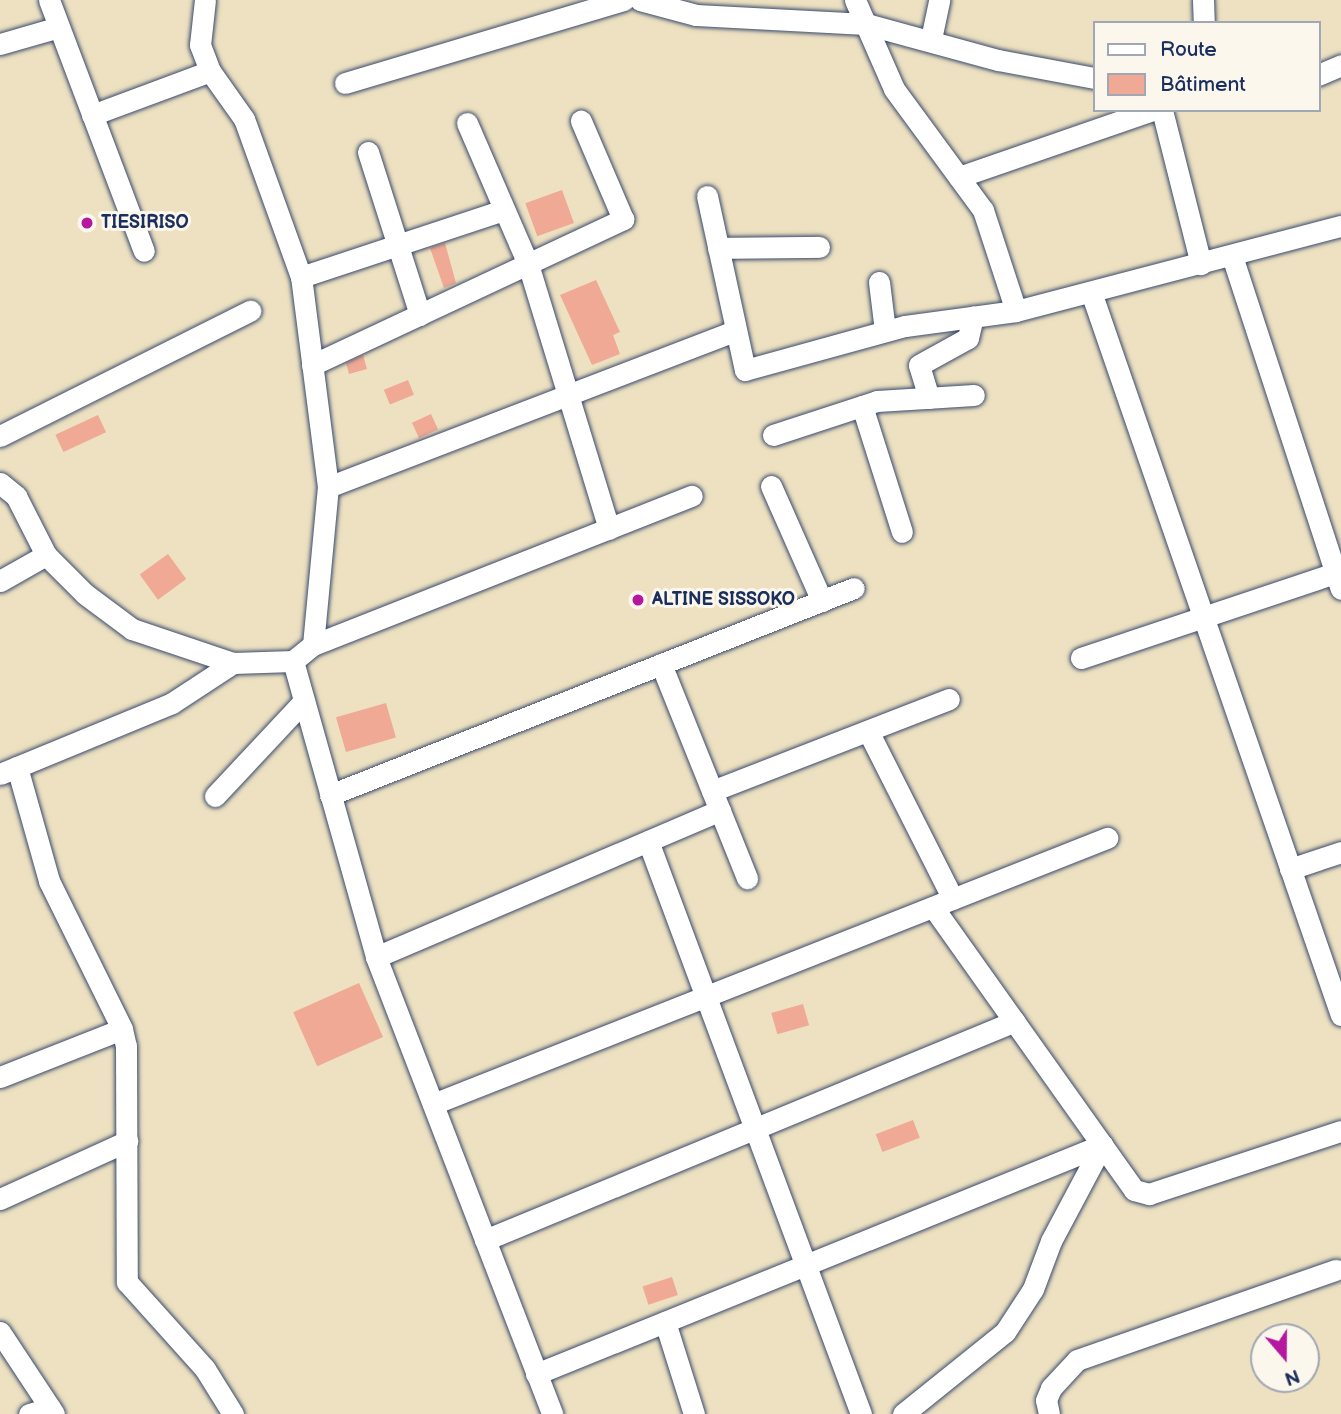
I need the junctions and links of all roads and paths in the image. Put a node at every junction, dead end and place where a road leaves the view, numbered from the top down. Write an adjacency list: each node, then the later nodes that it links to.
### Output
1 (205, 0): 14 (street)
2 (624, 0): 17 (street)
3 (640, 0): 9 (street)
4 (855, 0): 9 (street)
5 (939, 0): 11 (street)
6 (1203, 0): 8 (street)
7 (53, 1): 10 (street)
8 (1204, 21)
9 (866, 24): 11 (street); 24 (street)
10 (59, 27): 12 (street); 20 (street)
11 (931, 39): 16 (street)
12 (0, 44)
13 (1341, 65): 15 (street)
14 (210, 71): 20 (street); 35 (street)
15 (1320, 74)
16 (1092, 78)
17 (345, 83)
18 (1147, 112): 24 (street)
19 (1163, 112): 34 (street)
20 (92, 115): 31 (street)
21 (581, 121): 33 (street)
22 (467, 122): 26 (street)
23 (368, 152): 28 (street)
24 (959, 177): 39 (street)
25 (707, 196): 30 (street)
26 (504, 210): 28 (street); 33 (street)
27 (1339, 232): 32 (street)
28 (398, 245): 35 (street); 40 (street)
29 (819, 247): 30 (street)
30 (718, 248): 42 (street)
31 (144, 251)
32 (1232, 256): 34 (street); 58 (street)
33 (528, 264): 40 (street); 45 (street)
34 (1201, 264): 37 (street)
35 (301, 277): 44 (street)
36 (879, 282): 43 (street)
37 (1091, 292): 39 (street); 62 (street)
38 (250, 311): 50 (street)
39 (1016, 311): 41 (street)
40 (420, 315): 44 (street)
41 (973, 317): 43 (street); 47 (street)
42 (735, 331): 43 (street); 45 (street)
43 (886, 331)
44 (312, 365): 53 (street)
45 (568, 395): 53 (street); 55 (street)
46 (974, 395): 47 (street)
47 (929, 398): 48 (street)
48 (862, 407): 49 (street); 56 (street)
49 (773, 435)
50 (0, 436)
51 (0, 482): 57 (street)
52 (771, 486): 61 (street)
53 (328, 487): 63 (street)
54 (692, 496): 55 (street)
55 (609, 529): 63 (street)
56 (902, 533)
57 (46, 555): 59 (street); 66 (street)
58 (1339, 577): 62 (street)
59 (0, 580)
60 (854, 588): 61 (street)
61 (822, 601): 67 (street)
62 (1203, 617): 64 (street); 78 (street)
63 (313, 645): 65 (street)
64 (1081, 657)
65 (293, 661): 66 (street); 69 (street)
66 (233, 663): 71 (street)
67 (661, 664): 72 (street); 74 (street)
68 (949, 699): 70 (street)
69 (304, 701): 72 (street); 73 (street)
70 (868, 731): 74 (street); 80 (street)
71 (9, 771): 85 (street)
72 (330, 795): 81 (street)
73 (215, 796)
74 (716, 801): 76 (street); 79 (street)
75 (1107, 838): 80 (street)
76 (648, 841): 81 (street); 82 (street)
77 (1341, 852): 78 (street)
78 (1290, 869): 83 (street)
79 (747, 878)
80 (943, 903): 82 (street); 84 (street)
81 (376, 957): 87 (street)
82 (706, 996): 87 (street); 88 (street)
83 (1341, 1015)
84 (1014, 1021): 88 (street); 91 (street)
85 (122, 1029): 86 (street); 90 (street)
86 (0, 1077)
87 (433, 1104): 93 (street)
88 (756, 1128): 93 (street); 94 (street)
89 (1341, 1131): 91 (street)
90 (127, 1141): 92 (street); 101 (street)
91 (1101, 1145): 94 (street); 105 (street)
92 (0, 1199)
93 (485, 1240): 98 (street)
94 (807, 1264): 96 (street); 104 (street)
95 (1336, 1270): 106 (street)
96 (665, 1322): 98 (street); 103 (street)
97 (0, 1332): 99 (street)
98 (536, 1374): 102 (street)
99 (52, 1411): 100 (street)
100 (29, 1414)
101 (233, 1414)
102 (552, 1414)
103 (694, 1414)
104 (861, 1414)
105 (903, 1414)
106 (1049, 1414)

